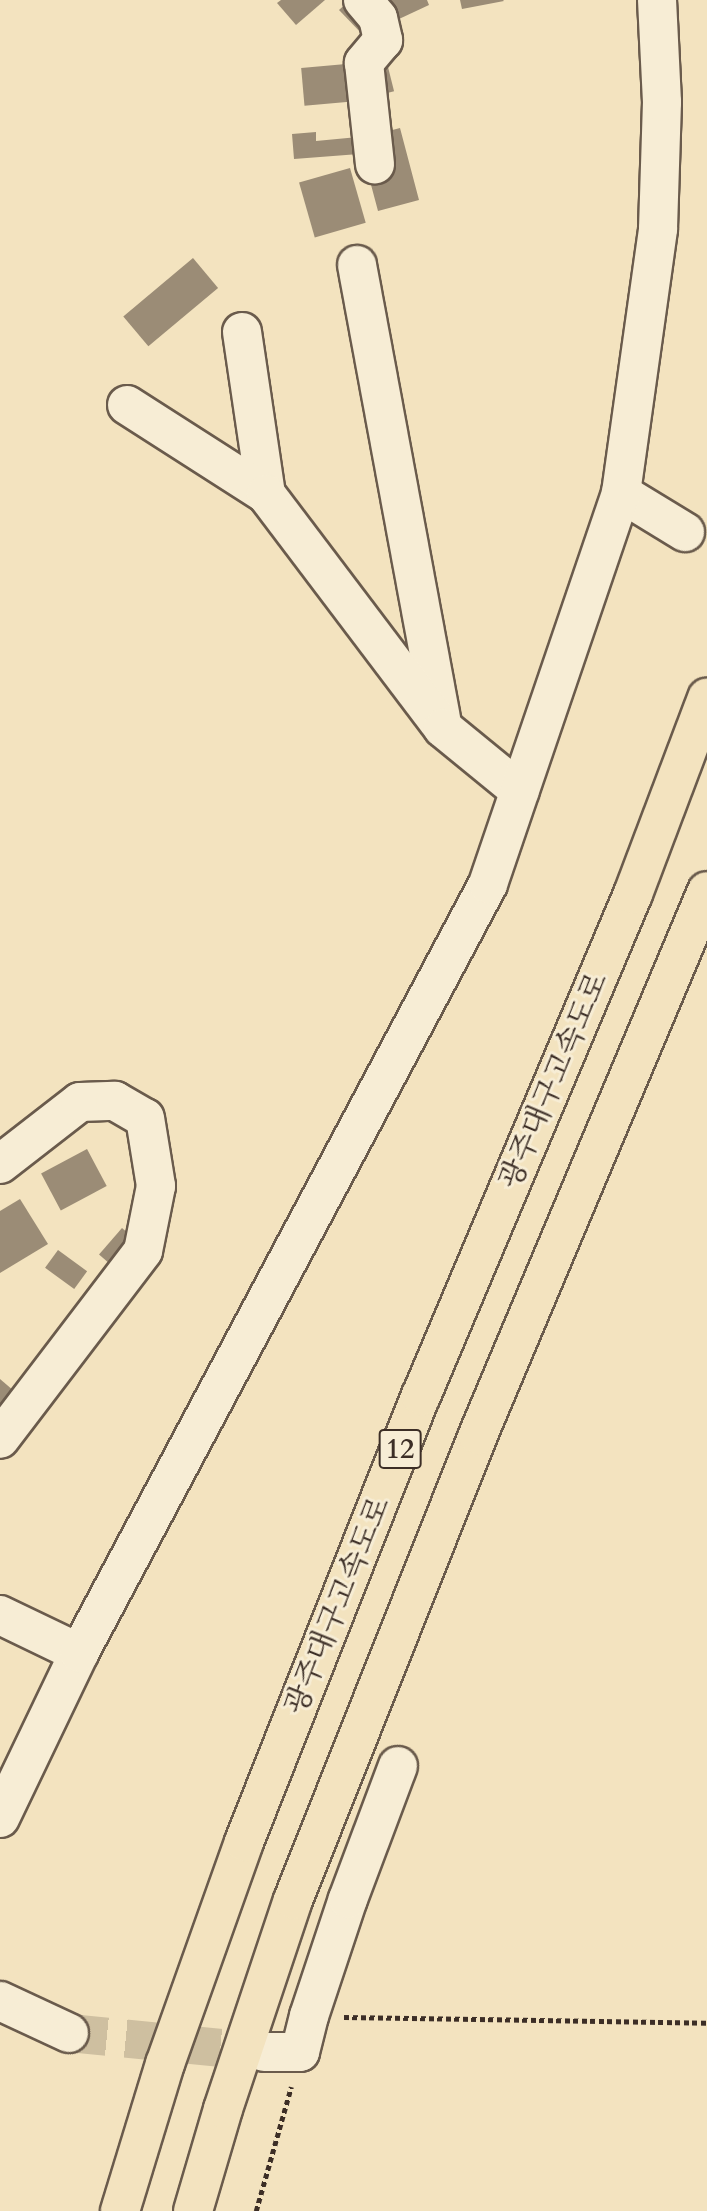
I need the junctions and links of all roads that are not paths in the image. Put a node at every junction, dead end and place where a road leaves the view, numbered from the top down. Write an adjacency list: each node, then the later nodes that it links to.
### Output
1 (363, 0): 3 (street)
2 (657, 0): 7 (street)
3 (374, 164)
4 (357, 265): 11 (street)
5 (242, 332): 8 (street)
6 (127, 405): 8 (street)
7 (621, 493): 9 (street); 12 (street)
8 (266, 494): 11 (street)
9 (685, 532)
10 (707, 698): 23 (highway, 광주대구고속도로 / 12)
11 (443, 728): 12 (street)
12 (520, 791): 17 (street)
13 (707, 891): 24 (highway, 12)
14 (0, 1164): 15 (street)
15 (0, 1438)
16 (0, 1615): 17 (street)
17 (79, 1653): 19 (street)
18 (398, 1766): 22 (street)
19 (0, 1818)
20 (0, 2001): 21 (street)
21 (69, 2033)
22 (291, 2040)
23 (120, 2211)
24 (193, 2211)

